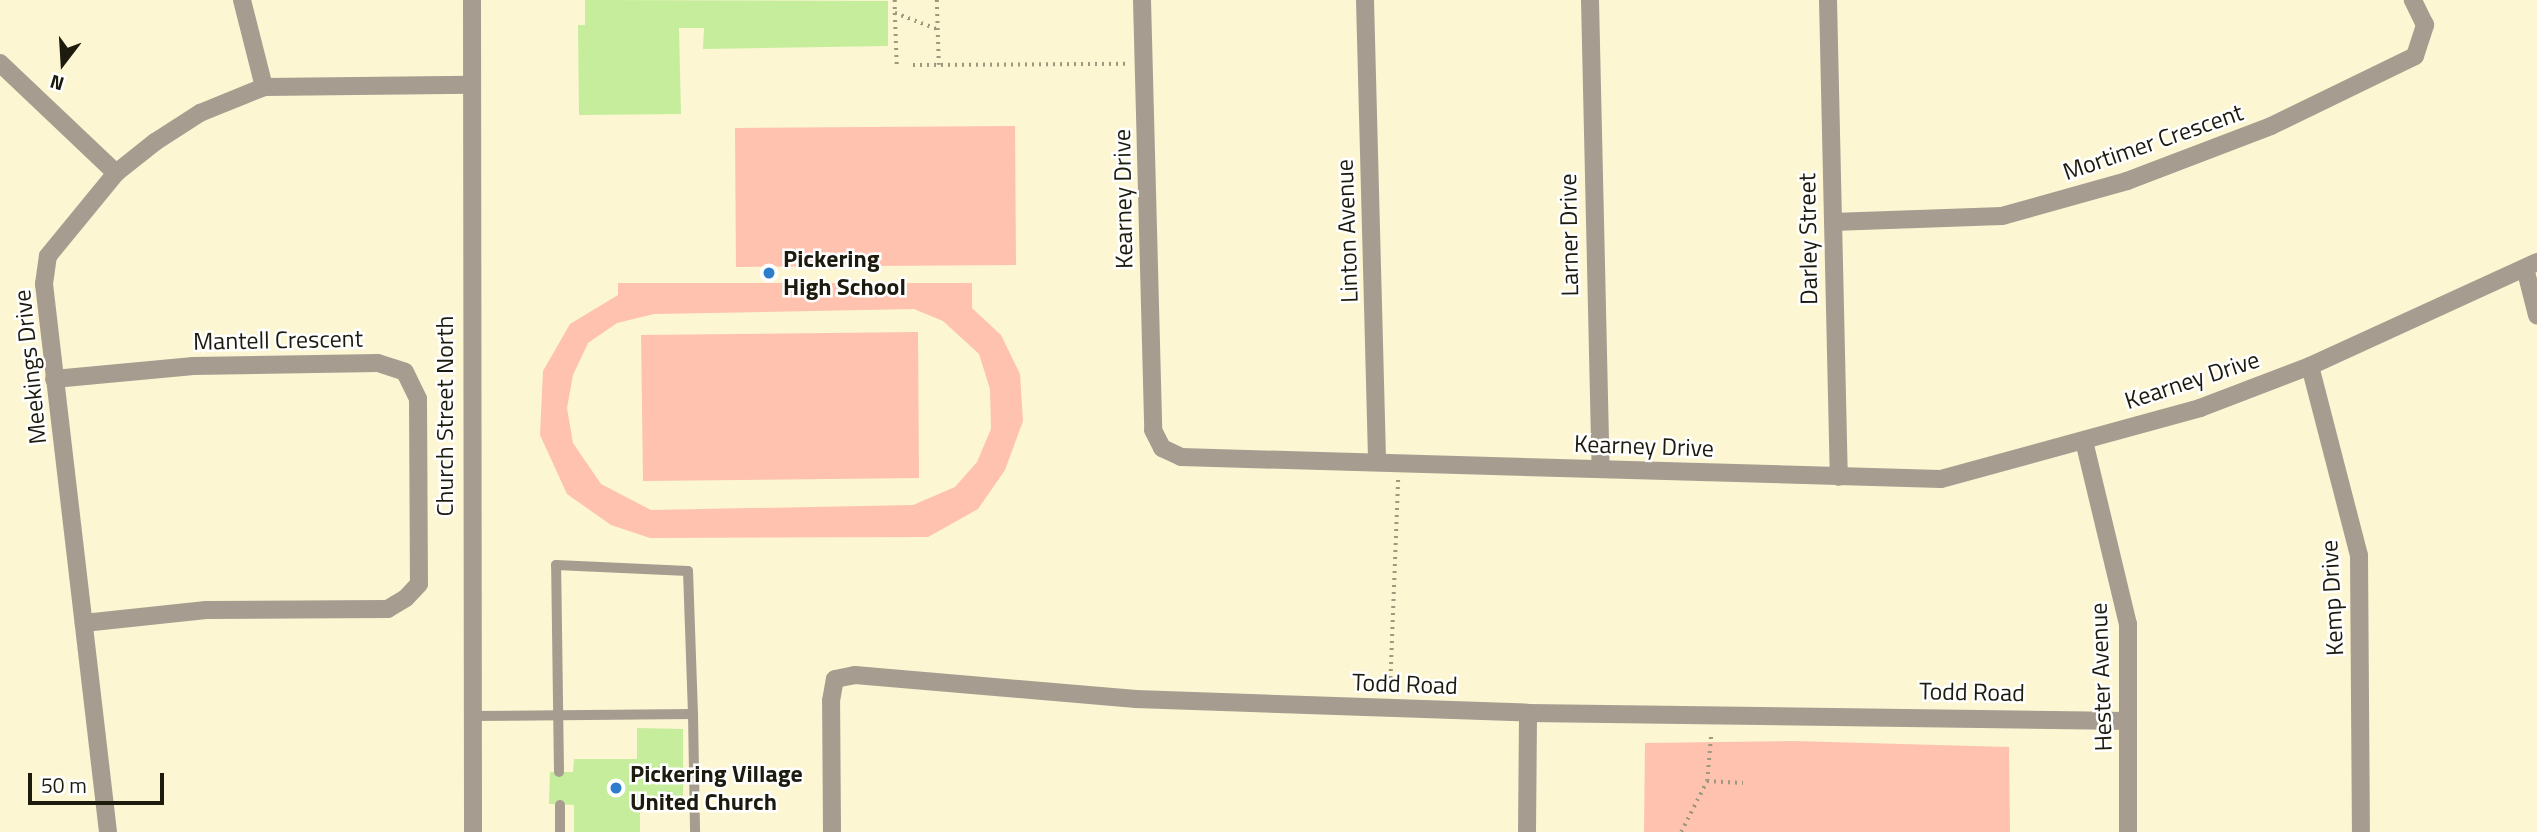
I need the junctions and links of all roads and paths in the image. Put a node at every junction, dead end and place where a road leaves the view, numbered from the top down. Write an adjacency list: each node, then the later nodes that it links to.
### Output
1 (242, 0): 18 (street)
2 (472, 0): 17 (street, Church Street North)
3 (895, 0): 10 (path)
4 (937, 0): 11 (path)
5 (1142, 0): 13 (street, Kearney Drive)
6 (1365, 0): 26 (street, Linton Avenue)
7 (1590, 0): 28 (street, Larner Drive)
8 (1828, 0): 20 (street, Darley Street)
9 (2413, 0): 20 (street, Mortimer Crescent)
10 (895, 13): 11 (path); 14 (path)
11 (937, 29): 16 (path)
12 (0, 62): 19 (street)
13 (1144, 64): 16 (path); 26 (street, Kearney Drive)
14 (897, 65)
15 (913, 65): 16 (path)
16 (939, 65)
17 (472, 85): 18 (street, Meekings Drive); 35 (street, Church Street North)
18 (264, 87): 19 (street, Meekings Drive)
19 (116, 173): 24 (street, Meekings Drive)
20 (1833, 222): 29 (street, Darley Street)
21 (2531, 265): 22 (street); 23 (street, Kearney Drive)
22 (2537, 315)
23 (2310, 366): 25 (street, Kearney Drive); 50 (street, Kemp Drive)
24 (54, 379): 30 (street, Meekings Drive); 30 (street, Mantell Crescent)
25 (2084, 441): 29 (street, Kearney Drive); 36 (street, Hester Avenue)
26 (1377, 461): 27 (street, Kearney Drive)
27 (1397, 463): 28 (street, Kearney Drive); 31 (path)
28 (1601, 469): 29 (street, Kearney Drive)
29 (1839, 477)
30 (84, 623): 42 (street, Meekings Drive)
31 (1390, 685)
32 (556, 713): 34 (lane); 34 (lane); 35 (lane); 38 (lane)
33 (1528, 713): 36 (street, Todd Road); 46 (street, Todd Road); 47 (street)
34 (693, 714): 45 (lane)
35 (471, 716): 43 (street, Church Street North)
36 (2128, 721): 49 (street, Hester Avenue)
37 (1711, 734): 39 (path)
38 (559, 772)
39 (1707, 781): 40 (path); 48 (path)
40 (1743, 783)
41 (559, 805): 44 (lane)
42 (108, 832)
43 (473, 832)
44 (560, 832)
45 (695, 832)
46 (832, 832)
47 (1527, 832)
48 (1681, 832)
49 (2128, 832)
50 (2361, 832)

